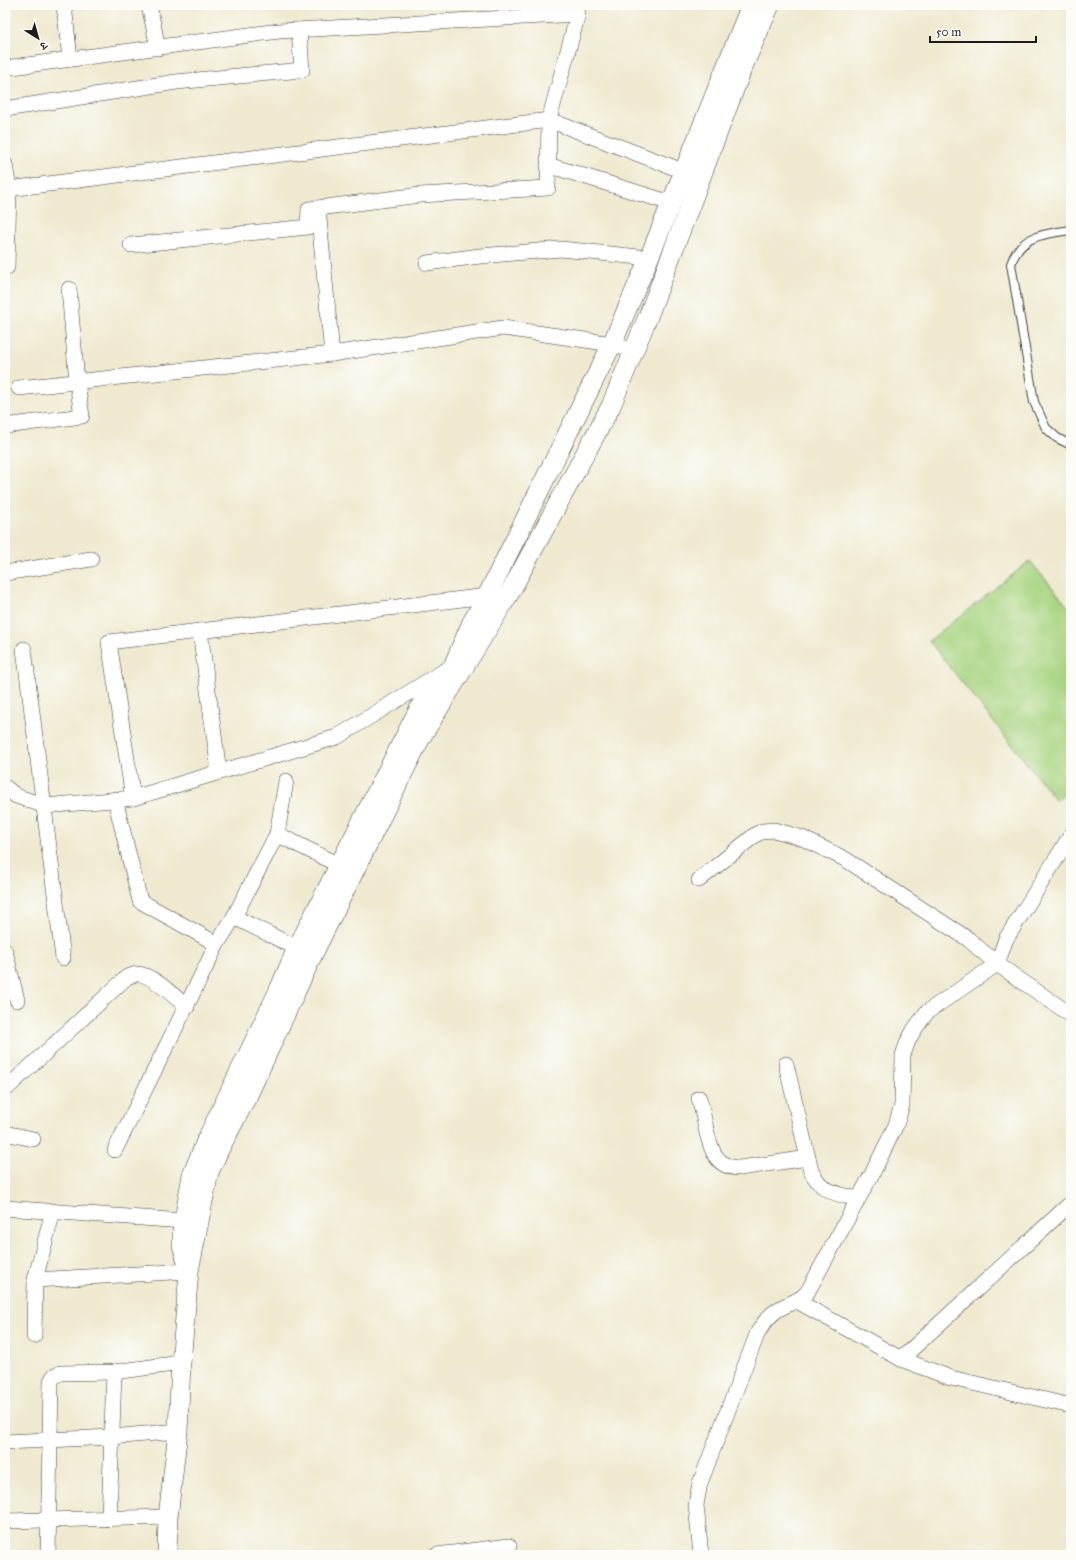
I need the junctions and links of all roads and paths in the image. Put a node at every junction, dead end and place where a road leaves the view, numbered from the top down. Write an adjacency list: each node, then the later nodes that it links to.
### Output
1 (64, 5): 8 (street)
2 (149, 5): 7 (street)
3 (752, 5): 14 (street)
4 (770, 5): 25 (street)
5 (579, 9): 6 (street); 11 (street)
6 (298, 30): 7 (street); 10 (street)
7 (158, 48): 8 (street)
8 (70, 60): 9 (street)
9 (5, 68)
10 (5, 109)
11 (549, 120): 13 (street); 14 (street); 15 (street)
12 (5, 165): 15 (street)
13 (548, 165): 16 (street); 17 (street)
14 (683, 171): 16 (street)
15 (9, 189): 22 (street)
16 (671, 203): 20 (street)
17 (318, 208): 19 (street); 26 (street)
18 (1071, 230): 30 (lane)
19 (131, 245)
20 (649, 258): 21 (street); 24 (street)
21 (427, 263)
22 (5, 268)
23 (69, 289): 27 (street)
24 (612, 344): 25 (street); 26 (street); 34 (street)
25 (635, 351): 33 (street)
26 (332, 354): 27 (street)
27 (77, 382): 28 (street); 29 (street)
28 (19, 388)
29 (5, 426)
30 (1071, 445)
31 (91, 559): 32 (street)
32 (5, 573)
33 (509, 594): 34 (street); 37 (street)
34 (487, 596): 35 (street); 37 (street)
35 (200, 631): 38 (street); 41 (street)
36 (24, 649): 43 (street)
37 (458, 667): 38 (street); 46 (street); 51 (street)
38 (218, 772): 41 (street)
39 (286, 781): 44 (street)
40 (9, 795): 43 (street)
41 (133, 798): 42 (street)
42 (115, 799): 43 (street); 49 (street)
43 (45, 806): 52 (street)
44 (277, 834): 46 (street); 48 (street)
45 (1071, 835): 53 (street)
46 (339, 865): 51 (street)
47 (699, 880): 53 (street)
48 (234, 917): 49 (street); 51 (street)
49 (217, 944): 55 (street)
50 (5, 951): 54 (street)
51 (305, 951): 64 (street)
52 (64, 958)
53 (997, 964): 56 (street); 65 (street)
54 (17, 1000)
55 (187, 1007): 58 (street); 62 (street)
56 (1071, 1015)
57 (786, 1064): 63 (street)
58 (5, 1090)
59 (699, 1098): 63 (street)
60 (5, 1133): 61 (street)
61 (33, 1139)
62 (115, 1150)
63 (808, 1158): 65 (street)
64 (202, 1170): 69 (street); 70 (street)
65 (858, 1200): 72 (street)
66 (1071, 1203): 74 (street)
67 (5, 1208): 68 (street)
68 (53, 1211): 69 (street); 71 (street)
69 (183, 1221): 70 (street)
70 (189, 1271): 71 (street); 75 (street)
71 (35, 1280): 73 (street)
72 (797, 1301): 74 (street); 90 (street)
73 (34, 1336)
74 (901, 1359): 77 (street)
75 (181, 1363): 76 (street); 78 (street)
76 (114, 1372): 79 (street); 80 (street)
77 (1071, 1406)
78 (178, 1431): 79 (street); 82 (street)
79 (112, 1437): 80 (street); 83 (street)
80 (50, 1440): 81 (street); 84 (street)
81 (5, 1442)
82 (168, 1517): 83 (street); 88 (street)
83 (109, 1519): 84 (street)
84 (48, 1520): 85 (street); 87 (street)
85 (5, 1521)
86 (510, 1546): 89 (street)
87 (48, 1555)
88 (167, 1555)
89 (438, 1555)
90 (701, 1555)

